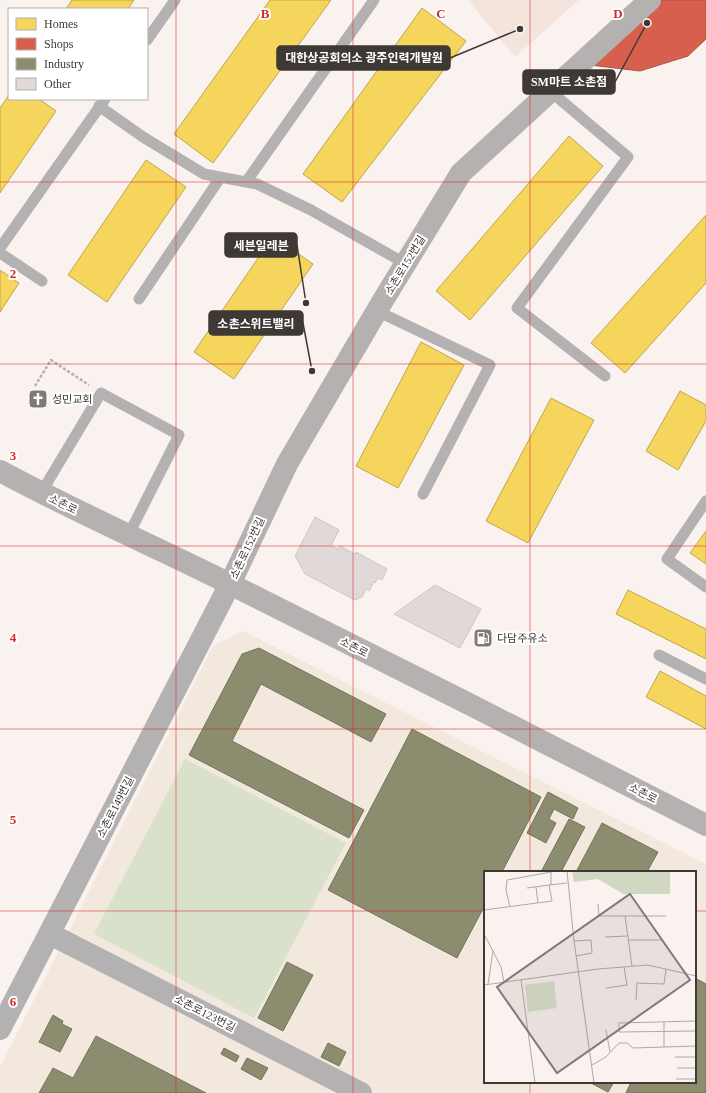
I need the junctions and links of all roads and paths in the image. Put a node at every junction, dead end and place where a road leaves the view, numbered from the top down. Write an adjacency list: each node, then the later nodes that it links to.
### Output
1 (175, 0): 4 (lane)
2 (374, 0): 8 (lane)
3 (650, 0): 5 (street, 소촌로152번길)
4 (148, 39)
5 (550, 91): 11 (street, 소촌로152번길); 15 (lane)
6 (102, 103): 7 (lane); 9 (lane)
7 (220, 178): 8 (lane); 13 (lane)
8 (246, 182): 11 (lane)
9 (0, 248)
10 (0, 253): 12 (lane)
11 (406, 264): 14 (street, 소촌로152번길)
12 (42, 281)
13 (139, 299)
14 (377, 311): 20 (lane); 23 (street, 소촌로152번길)
15 (605, 376)
16 (35, 386): 17 (path)
17 (102, 392): 19 (lane); 22 (lane)
18 (0, 471): 19 (street, 소촌로)
19 (41, 493): 22 (street, 소촌로)
20 (423, 494)
21 (706, 501): 24 (lane)
22 (128, 536): 23 (street, 소촌로)
23 (230, 584): 27 (street, 소촌로); 28 (street, 소촌로149번길)
24 (706, 587)
25 (659, 655): 26 (lane)
26 (706, 679)
27 (706, 825)
28 (50, 934): 29 (street, 소촌로149번길); 30 (street, 소촌로123번길)
29 (0, 1029)
30 (361, 1093)

